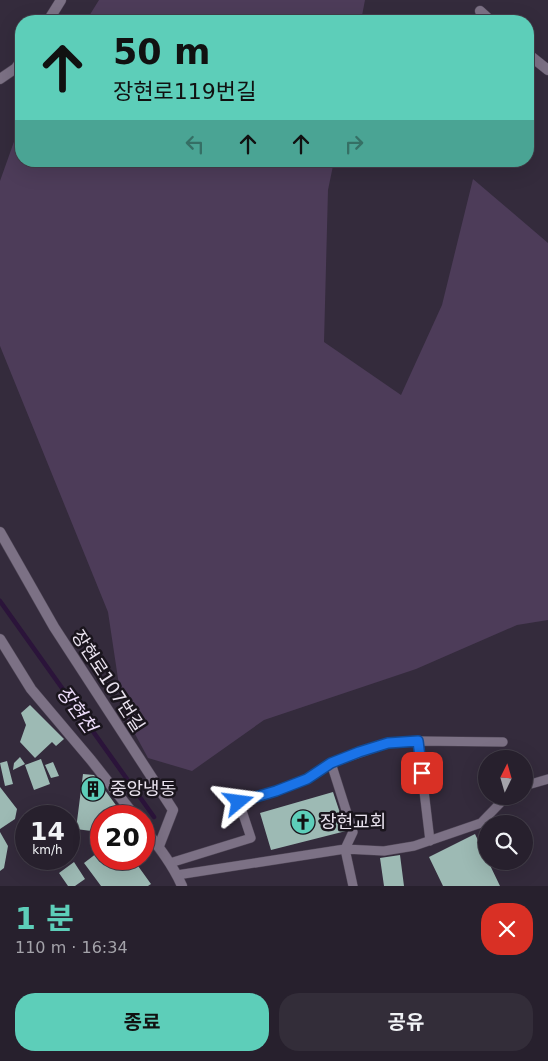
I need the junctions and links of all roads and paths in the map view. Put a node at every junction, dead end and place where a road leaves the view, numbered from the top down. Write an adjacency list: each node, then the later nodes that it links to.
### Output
1 (62, 0): 3 (street)
2 (480, 12): 4 (street)
3 (52, 15)
4 (484, 15)
5 (534, 59): 7 (street)
6 (15, 69): 8 (street)
7 (548, 70)
8 (0, 78)
9 (0, 532): 20 (street, 장현로107번길)
10 (0, 639): 16 (street)
11 (418, 741): 12 (lane); 13 (lane); 18 (lane)
12 (503, 742)
13 (331, 763): 21 (lane); 22 (lane)
14 (548, 779): 15 (lane)
15 (533, 783)
16 (126, 805)
17 (498, 805): 18 (lane)
18 (430, 841): 21 (lane)
19 (155, 842): 20 (street)
20 (158, 846): 22 (street)
21 (345, 849): 23 (lane); 25 (lane)
22 (170, 863): 23 (street)
23 (177, 875): 24 (street)
24 (182, 886)
25 (353, 886)

